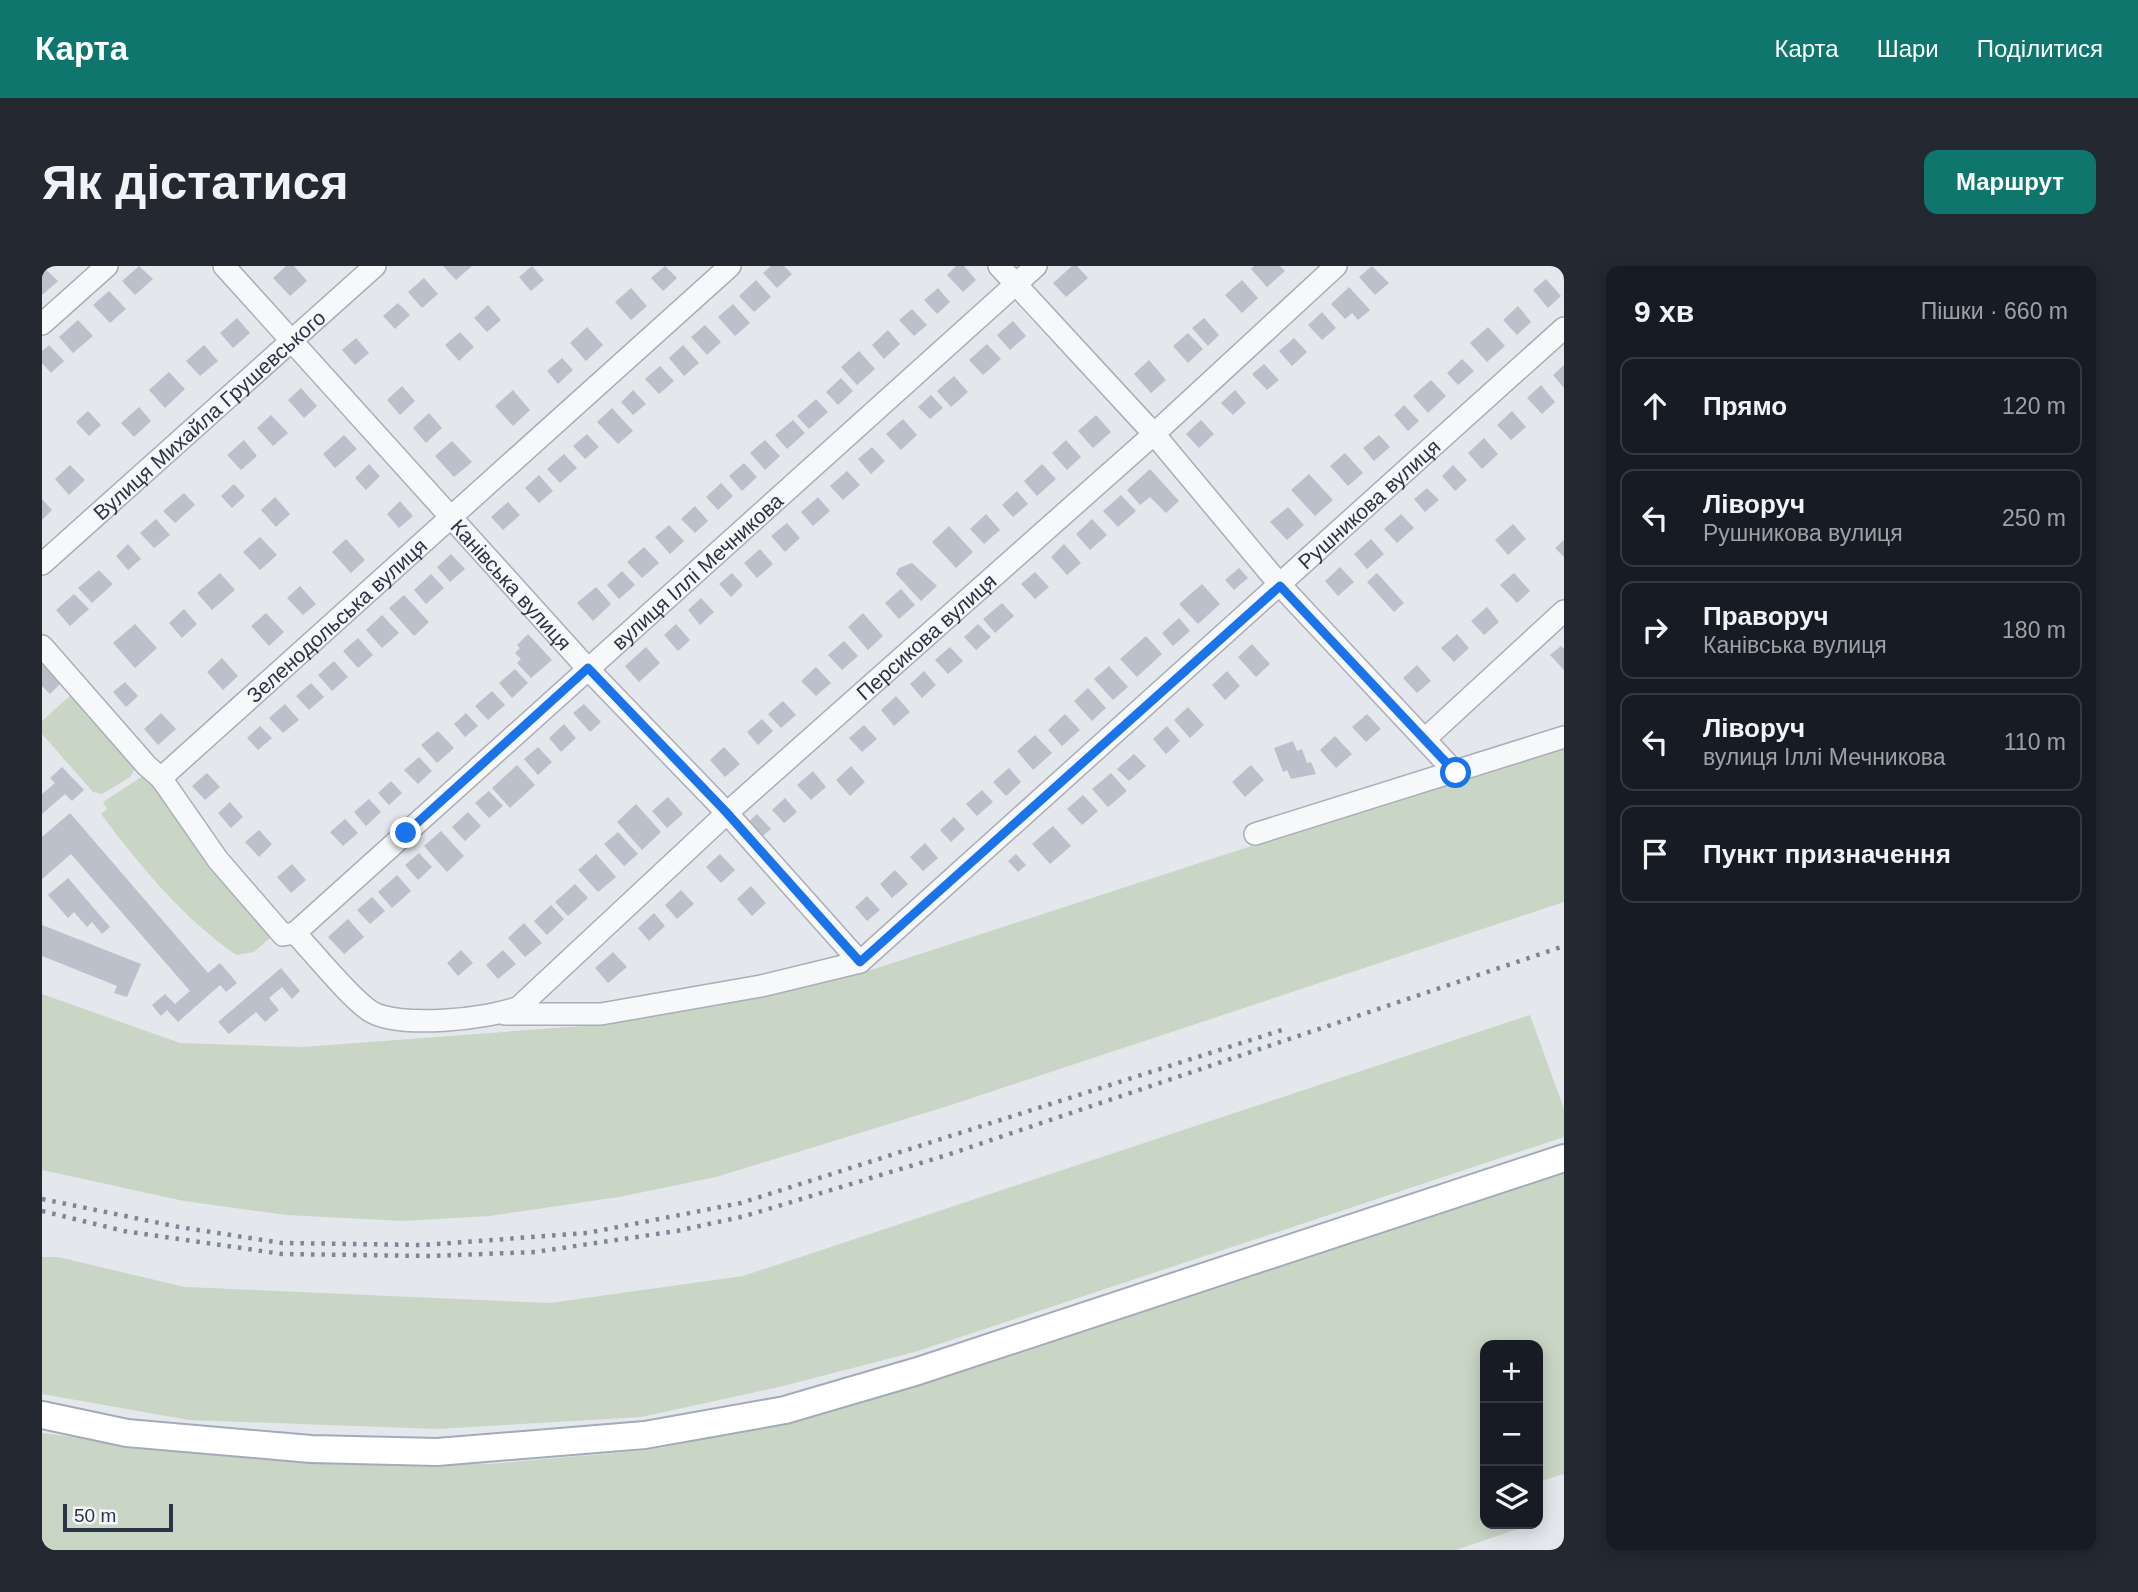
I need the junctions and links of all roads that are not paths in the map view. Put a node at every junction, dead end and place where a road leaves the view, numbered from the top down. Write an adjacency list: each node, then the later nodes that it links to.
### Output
1 (107, 266): 9 (street)
2 (224, 266): 11 (street, Канівська вулиця)
3 (375, 266): 11 (street, Вулиця Михайла Грушевського)
4 (730, 266): 13 (street, Зеленодольська вулиця)
5 (999, 266): 8 (street)
6 (1036, 266): 8 (street, вулиця Іллі Мечникова)
7 (1336, 266): 12 (street, Персикова вулиця)
8 (1016, 284): 12 (street); 18 (street, вулиця Іллі Мечникова)
9 (42, 324)
10 (1564, 328): 15 (street, Рушникова вулиця)
11 (291, 341): 13 (street, Канівська вулиця); 14 (street, Вулиця Михайла Грушевського)
12 (1153, 434): 15 (street); 23 (street, Персикова вулиця)
13 (451, 515): 18 (street, Канівська вулиця); 22 (street, Зеленодольська вулиця)
14 (42, 564)
15 (1280, 586): 20 (street); 26 (street, Рушникова вулиця)
16 (1564, 611): 20 (street)
17 (42, 646): 22 (street)
18 (588, 668): 23 (street, Канівська вулиця); 25 (street, вулиця Іллі Мечникова)
19 (1564, 737): 21 (street)
20 (1425, 739): 21 (street)
21 (1456, 773): 24 (street)
22 (160, 778): 25 (street)
23 (727, 813): 26 (street, Канівська вулиця); 27 (street, Персикова вулиця)
24 (1255, 834)
25 (295, 933): 27 (street)
26 (860, 962): 27 (street)
27 (511, 1010)
28 (1564, 1158): 29 (main road)
29 (42, 1415)

